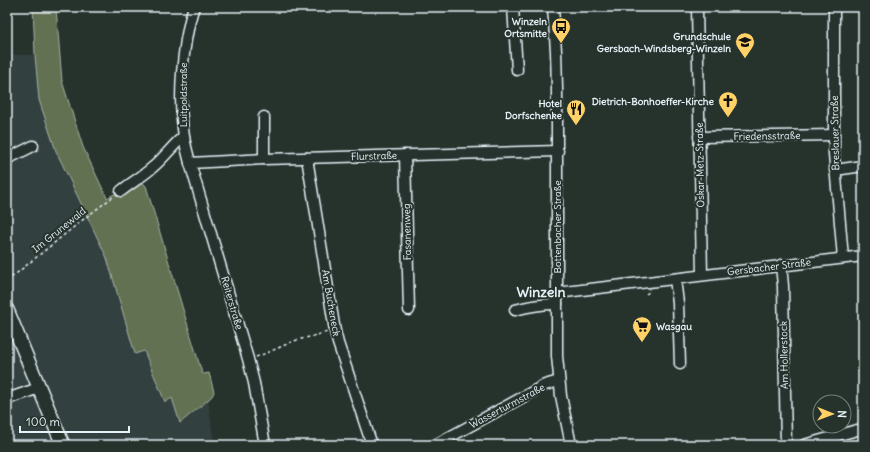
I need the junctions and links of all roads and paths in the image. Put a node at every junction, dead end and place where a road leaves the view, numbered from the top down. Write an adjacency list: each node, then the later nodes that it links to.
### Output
1 (194, 7): 9 (street, Luitpoldstraße)
2 (513, 7): 6 (street)
3 (553, 7): 12 (street, Bottenbacher Straße)
4 (697, 7): 10 (street, Oskar-Metz-Straße)
5 (834, 7): 8 (street, Breslauer Straße)
6 (517, 70)
7 (264, 117): 16 (street)
8 (834, 135): 10 (street, Friedensstraße); 19 (street, Breslauer Straße)
9 (184, 136): 17 (street, Luitpoldstraße); 20 (street, Luitpoldstraße)
10 (699, 137): 24 (street, Oskar-Metz-Straße)
11 (33, 146): 15 (street)
12 (558, 151): 13 (street, Flurstraße); 27 (street, Bottenbacher Straße)
13 (404, 155): 14 (street, Flurstraße); 29 (street, Fasanenweg)
14 (307, 158): 16 (street, Flurstraße); 31 (street, Am Bucheneck)
15 (7, 159)
16 (264, 159): 17 (street, Flurstraße)
17 (190, 163): 32 (street, Reiterstraße)
18 (863, 166): 19 (street)
19 (835, 170): 22 (street, Breslauer Straße)
20 (121, 191): 26 (path, Im Grunewald)
21 (863, 256): 22 (street, Gersbacher Straße)
22 (843, 258): 23 (street, Gersbacher Straße)
23 (781, 265): 24 (street, Gersbacher Straße); 43 (street, Am Hollerstock)
24 (702, 275): 25 (street, Gersbacher Straße)
25 (675, 279): 27 (street, Gersbacher Straße); 33 (street)
26 (7, 281)
27 (557, 299): 30 (street, Gersbacher Straße); 34 (street, Bottenbacher Straße)
28 (7, 310): 35 (main road)
29 (408, 310)
30 (515, 310)
31 (335, 331): 32 (path); 40 (street, Am Bucheneck)
32 (248, 359): 39 (street, Reiterstraße)
33 (680, 364)
34 (559, 381): 41 (street, Wasserturmstraße); 42 (street, Bottenbacher Straße)
35 (39, 388): 36 (street); 38 (main road)
36 (7, 400)
37 (857, 430): 44 (street)
38 (63, 445)
39 (265, 445)
40 (372, 445)
41 (435, 445)
42 (571, 445)
43 (786, 445)
44 (804, 445)

